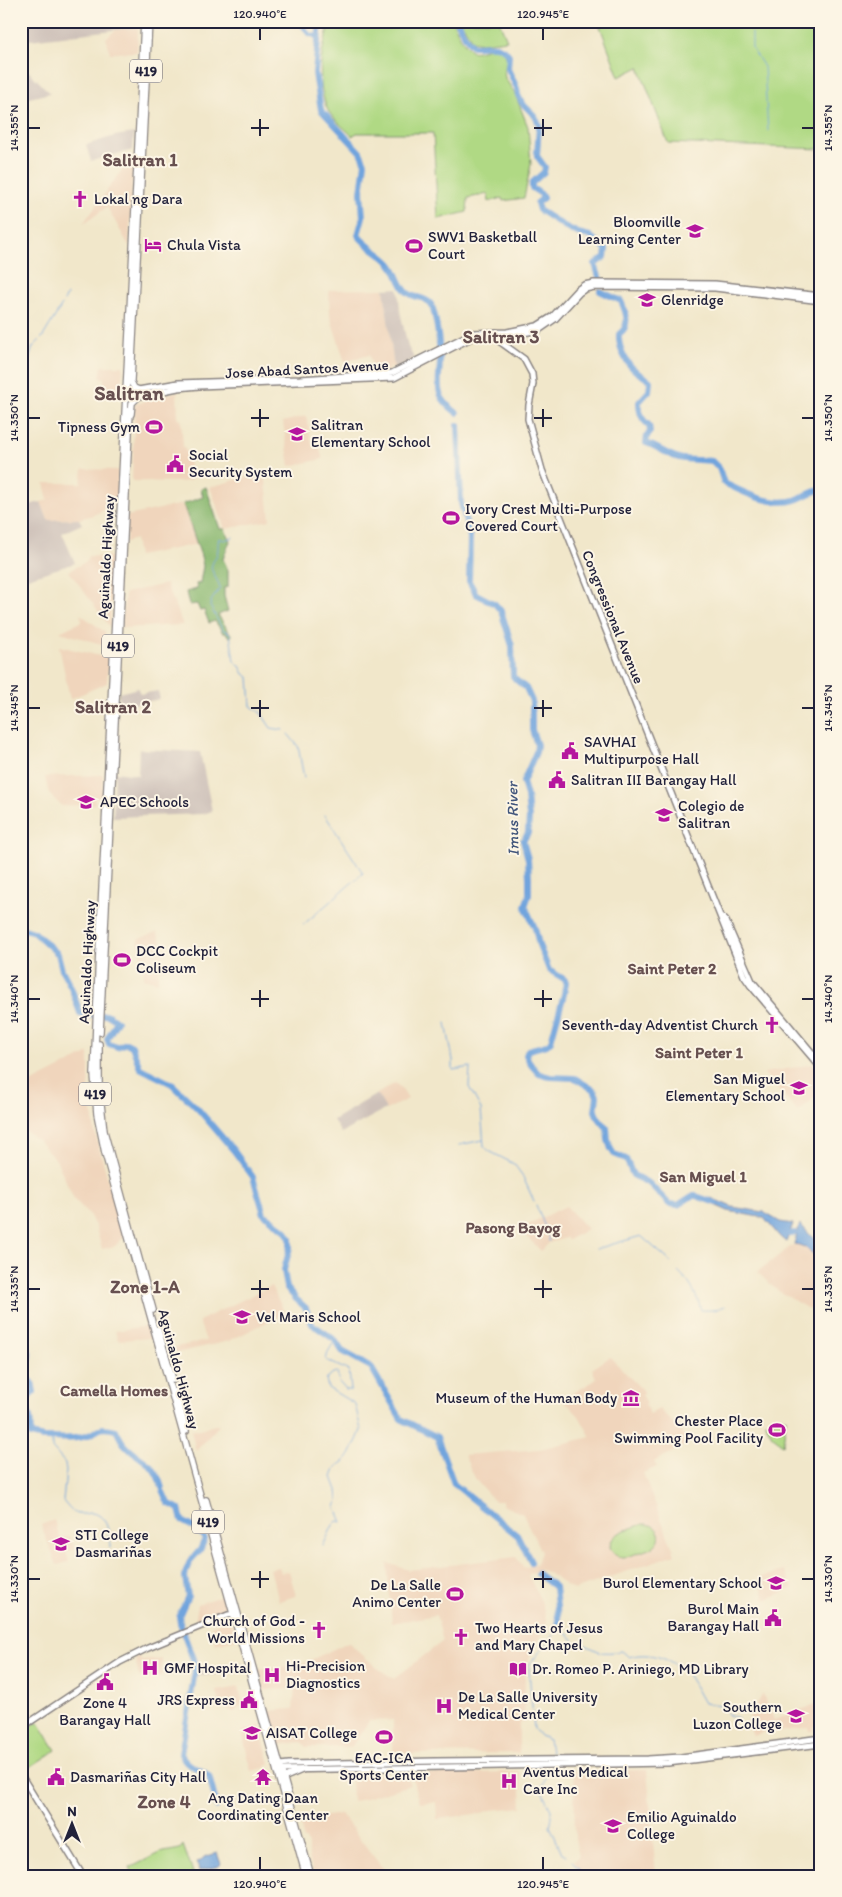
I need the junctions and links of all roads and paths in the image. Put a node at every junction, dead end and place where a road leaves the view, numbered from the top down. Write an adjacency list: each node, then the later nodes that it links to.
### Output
1 (144, 21): 2 (highway); 9 (highway, Aguinaldo Highway / 419)
2 (148, 21): 7 (highway, Aguinaldo Highway / 419)
3 (606, 285): 4 (main road, Jose Abad Santos Avenue); 5 (main road, Jose Abad Santos Avenue); 6 (main road, Jose Abad Santos Avenue)
4 (821, 296)
5 (821, 300)
6 (496, 334): 8 (main road, Jose Abad Santos Avenue); 11 (main road, Congressional Avenue)
7 (131, 382): 8 (highway); 9 (highway, Aguinaldo Highway / 419)
8 (139, 393): 9 (main road, Jose Abad Santos Avenue); 10 (highway)
9 (129, 394): 10 (highway, Aguinaldo Highway / 419); 12 (highway, Aguinaldo Highway / 419)
10 (129, 428): 12 (highway, Aguinaldo Highway / 419)
11 (722, 917): 13 (main road, Congressional Avenue); 14 (main road, Congressional Avenue)
12 (99, 1008): 15 (highway, Aguinaldo Highway / 419)
13 (821, 1063)
14 (821, 1068)
15 (236, 1614): 16 (main road); 20 (highway, Aguinaldo Highway / 419)
16 (21, 1728)
17 (821, 1738): 19 (main road)
18 (821, 1744): 19 (main road)
19 (648, 1762): 20 (main road); 21 (main road)
20 (279, 1768): 21 (main road); 23 (highway, Aguinaldo Highway / 419); 25 (highway, Aguinaldo Highway / 419)
21 (304, 1769): 23 (highway)
22 (21, 1775): 24 (main road)
23 (283, 1778): 26 (highway, Aguinaldo Highway / 419)
24 (83, 1876)
25 (306, 1876)
26 (310, 1876)

